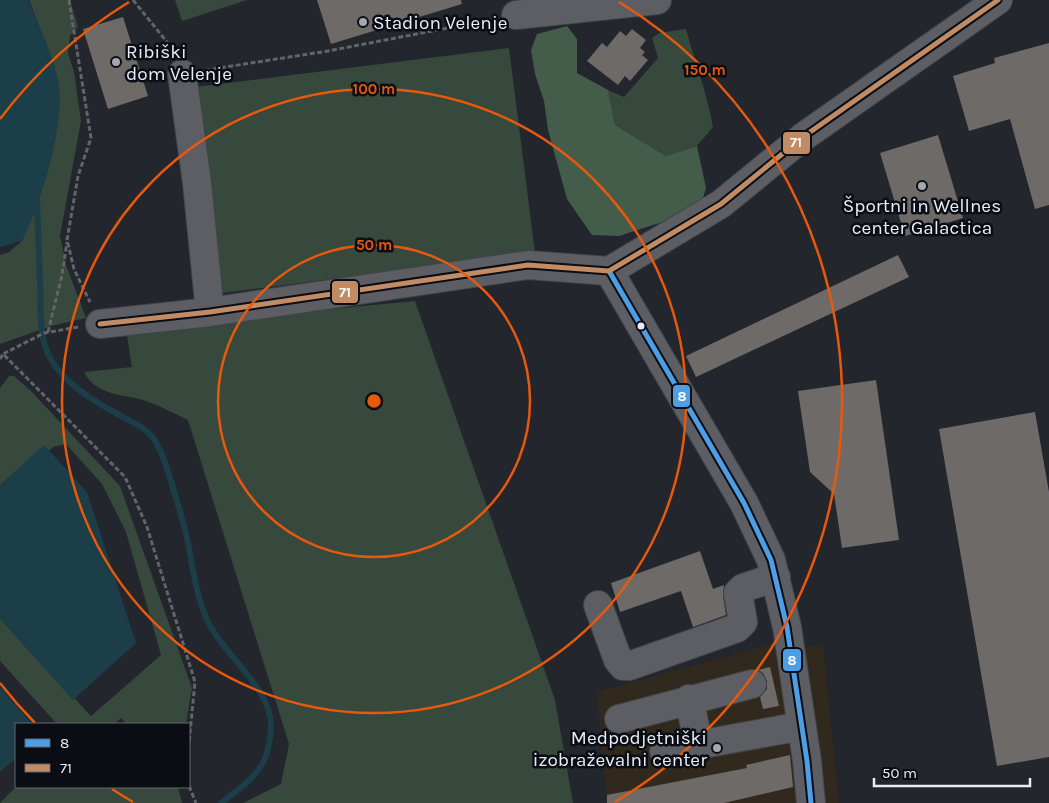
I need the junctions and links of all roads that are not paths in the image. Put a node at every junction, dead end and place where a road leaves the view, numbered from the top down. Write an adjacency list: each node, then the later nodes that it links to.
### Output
1 (658, 0): 3 (street)
2 (998, 0): 5 (street)
3 (516, 15)
4 (182, 74): 6 (street)
5 (609, 271): 6 (street); 8 (street)
6 (210, 312): 7 (street)
7 (100, 324)
8 (776, 577): 9 (street); 13 (street)
9 (598, 605)
10 (752, 684): 11 (street)
11 (689, 700): 12 (street); 14 (street)
12 (619, 719)
13 (802, 726): 14 (street); 16 (street)
14 (699, 745): 15 (street)
15 (664, 751)
16 (811, 803)

